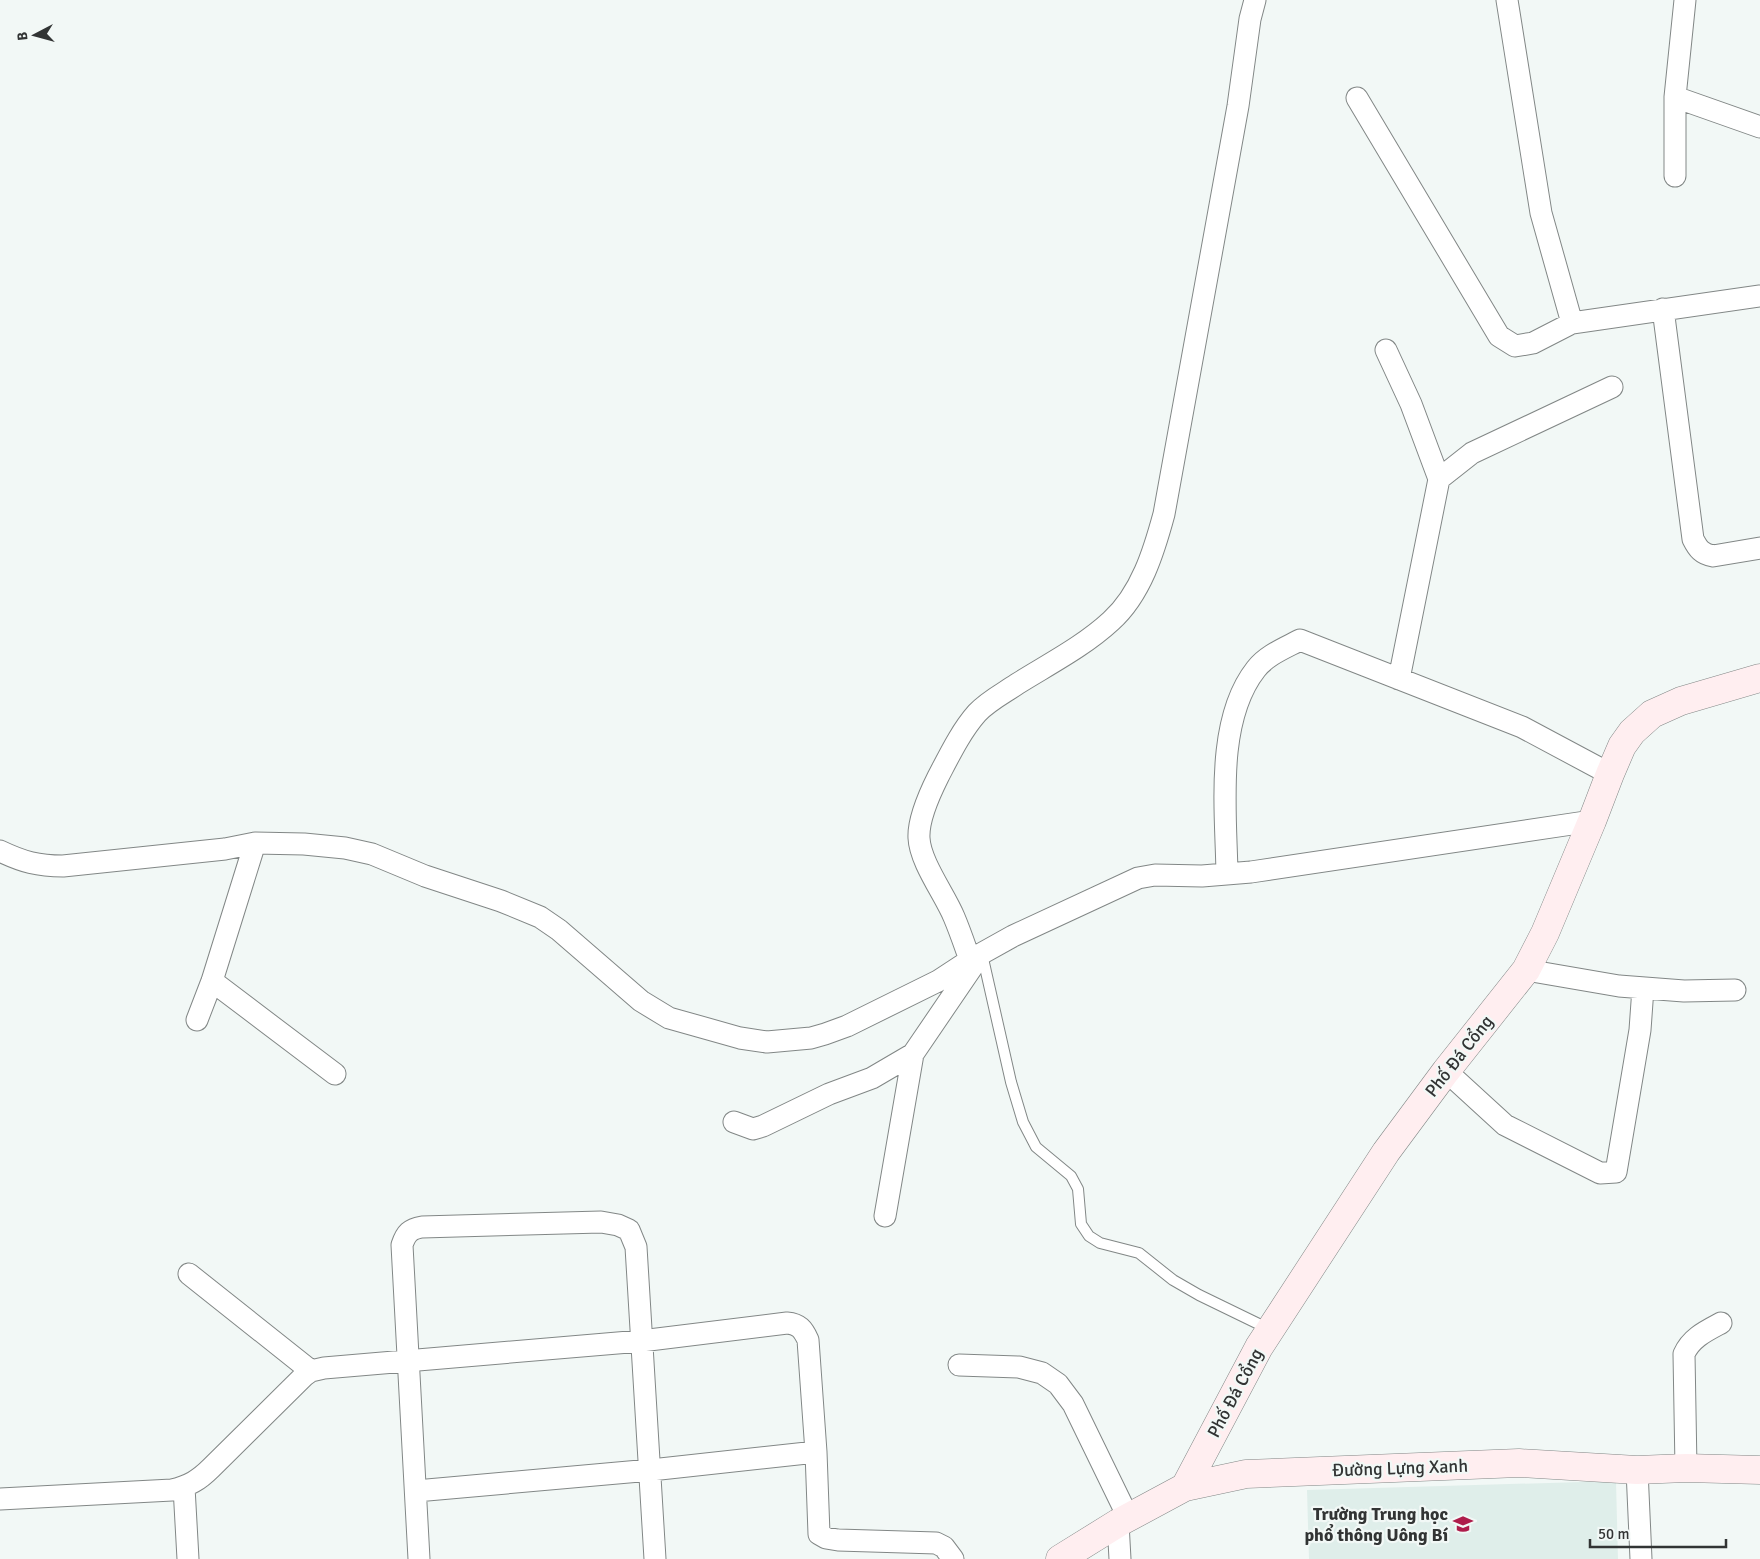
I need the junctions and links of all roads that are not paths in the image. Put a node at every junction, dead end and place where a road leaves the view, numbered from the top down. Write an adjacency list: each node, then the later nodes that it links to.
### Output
1 (1255, 0): 22 (street)
2 (1507, 0): 10 (street)
3 (1685, 0): 4 (street)
4 (1675, 97): 6 (street); 7 (street)
5 (1357, 98): 10 (street)
6 (1760, 127)
7 (1675, 176)
8 (1760, 296): 9 (street)
9 (1663, 309): 10 (street); 14 (street)
10 (1572, 323)
11 (1386, 350): 13 (street)
12 (1612, 387): 13 (street)
13 (1439, 479): 16 (street)
14 (1760, 548)
15 (1760, 678): 17 (street, Phố Đá Cổng)
16 (1399, 679): 17 (street); 21 (street)
17 (1610, 774): 18 (street, Phố Đá Cổng)
18 (1592, 821): 21 (street); 23 (street, Phố Đá Cổng)
19 (255, 843): 20 (street); 22 (street); 24 (street)
20 (0, 851)
21 (1227, 874): 22 (street)
22 (976, 957): 28 (street); 35 (lane)
23 (1526, 970): 25 (street); 29 (street, Phố Đá Cổng)
24 (212, 981): 27 (street); 30 (street)
25 (1643, 988): 26 (street); 29 (street)
26 (1735, 990)
27 (197, 1020)
28 (913, 1054): 31 (street); 32 (street)
29 (1446, 1071): 35 (street, Phố Đá Cổng)
30 (335, 1074)
31 (734, 1122)
32 (885, 1216)
33 (189, 1274): 39 (street)
34 (1721, 1323): 41 (street)
35 (1270, 1330): 46 (street, Phố Đá Cổng)
36 (641, 1341): 37 (street); 37 (street); 40 (street); 42 (street)
37 (409, 1360): 39 (street); 47 (street)
38 (959, 1365): 49 (street)
39 (311, 1371): 45 (street)
40 (816, 1452): 42 (street); 53 (street)
41 (1686, 1468): 43 (street, Đường Lựng Xanh); 44 (street, Đường Lựng Xanh)
42 (651, 1470): 47 (street); 52 (street)
43 (1637, 1470): 46 (street, Đường Lựng Xanh); 56 (street)
44 (1760, 1470)
45 (184, 1487): 48 (street); 50 (street)
46 (1185, 1487): 49 (street, Đường Lựng Xanh)
47 (416, 1490): 51 (street)
48 (0, 1499)
49 (1124, 1521): 54 (street, Đường Lựng Xanh); 55 (street)
50 (188, 1559)
51 (419, 1559)
52 (655, 1559)
53 (953, 1559)
54 (1060, 1559)
55 (1120, 1559)
56 (1641, 1559)

